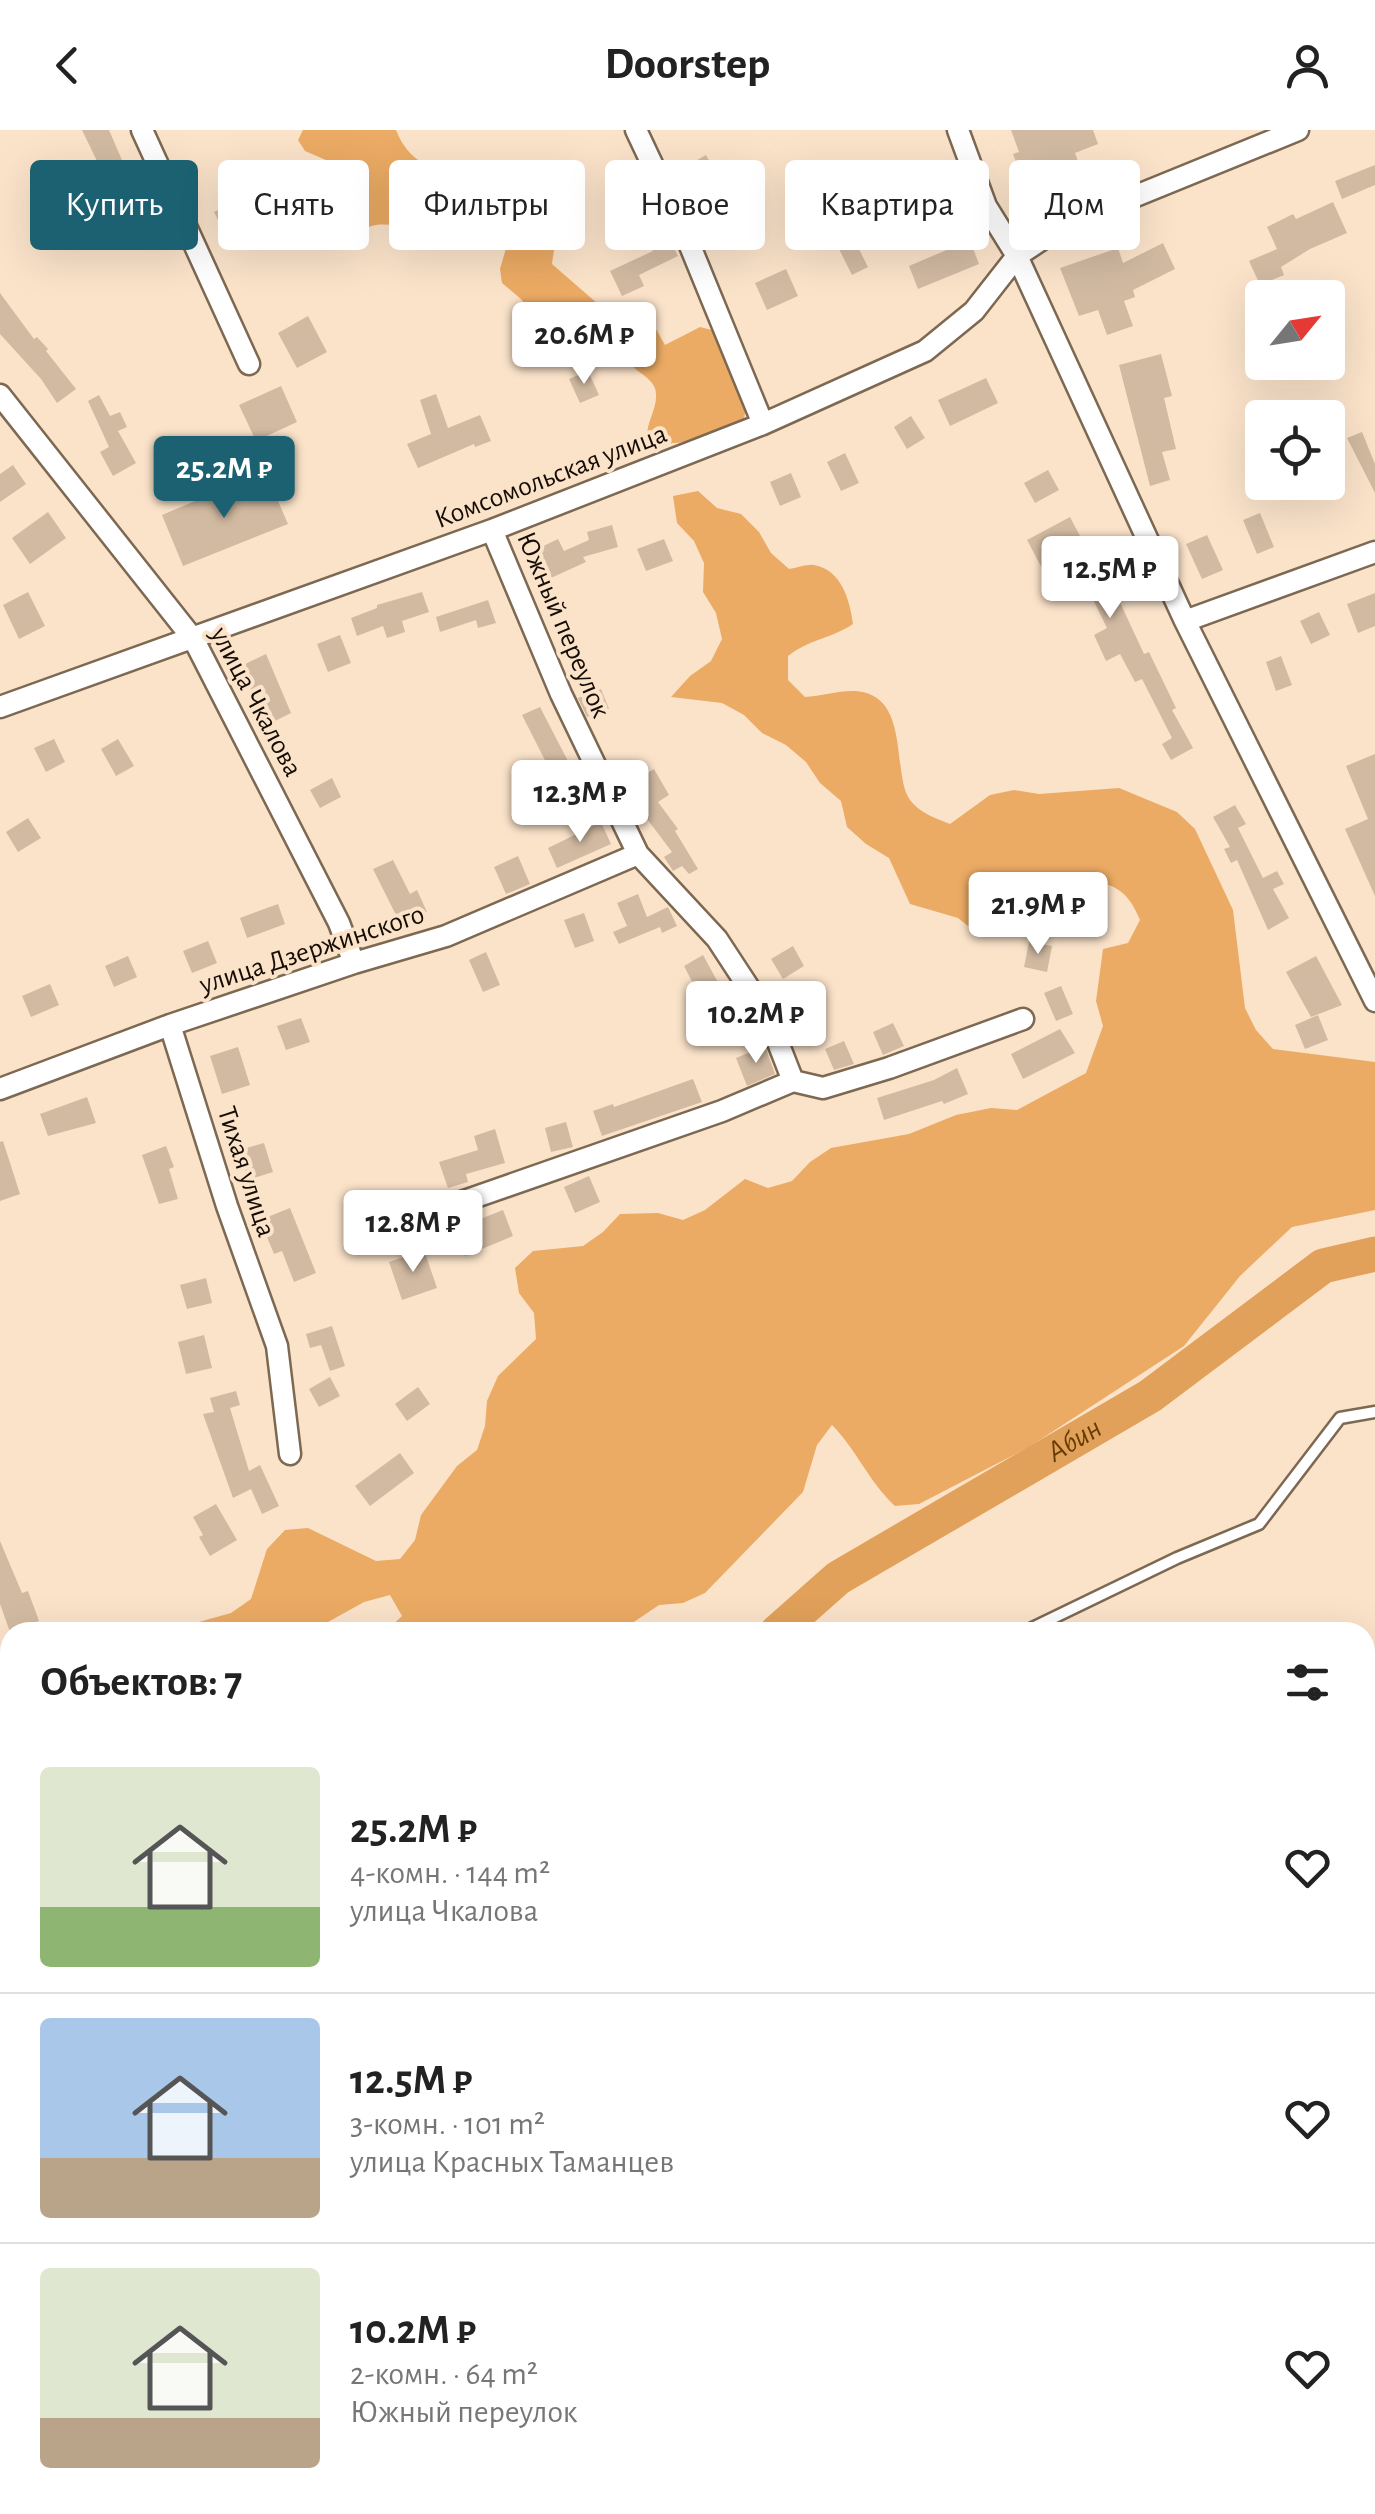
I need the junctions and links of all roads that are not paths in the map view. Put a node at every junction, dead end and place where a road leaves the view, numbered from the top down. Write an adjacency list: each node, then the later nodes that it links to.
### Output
1 (142, 130): 6 (street)
2 (636, 130): 8 (street)
3 (958, 130): 5 (street)
4 (1298, 130): 5 (street, Комсомольская улица)
5 (1017, 256): 8 (street, Комсомольская улица); 11 (street)
6 (250, 364)
7 (0, 395): 12 (street, улица Чкалова)
8 (762, 424): 9 (street, Комсомольская улица)
9 (492, 530): 12 (street, Комсомольская улица); 14 (street, Южный переулок)
10 (1375, 552): 11 (street)
11 (1185, 621): 16 (street)
12 (194, 640): 13 (street, Комсомольская улица); 15 (street, улица Чкалова)
13 (0, 707)
14 (638, 854): 15 (street, улица Дзержинского); 19 (street, Южный переулок)
15 (354, 963): 18 (street, улица Дзержинского)
16 (1375, 1001)
17 (1023, 1019): 19 (street)
18 (170, 1025): 20 (street, улица Дзержинского); 23 (street, Тихая улица)
19 (793, 1081): 21 (street)
20 (0, 1089)
21 (381, 1230)
22 (1375, 1412): 24 (lane)
23 (290, 1454)
24 (1045, 1622)

